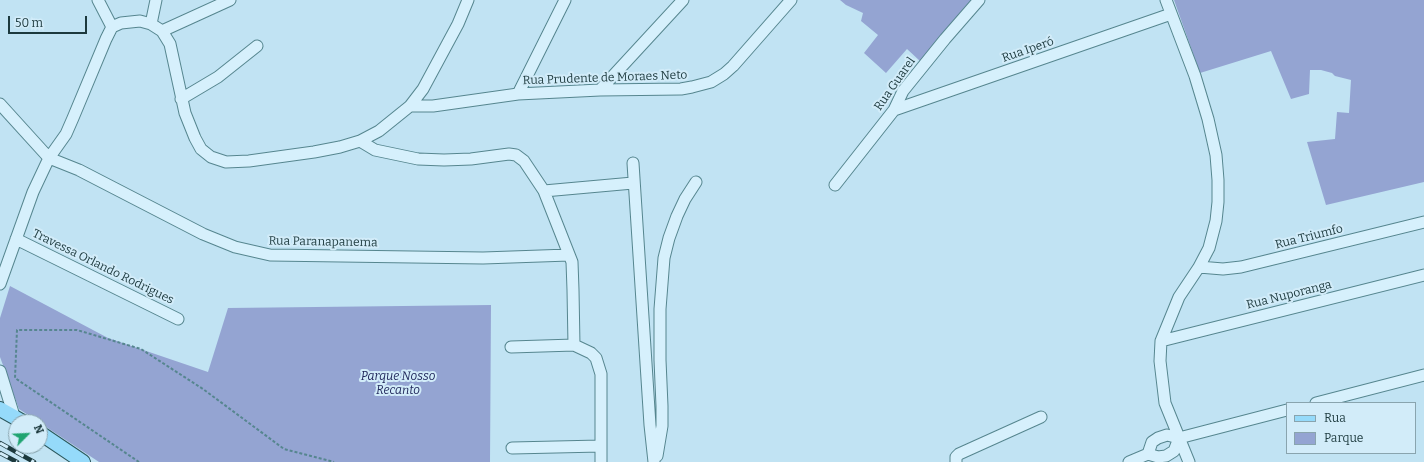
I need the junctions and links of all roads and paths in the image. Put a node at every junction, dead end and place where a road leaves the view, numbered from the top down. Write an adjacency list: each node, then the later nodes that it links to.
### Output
1 (98, 0): 12 (street)
2 (156, 0): 11 (street)
3 (230, 0): 13 (street)
4 (468, 0): 19 (street)
5 (565, 0): 16 (street)
6 (683, 0): 15 (street)
7 (790, 0): 15 (street, Rua Prudente de Moraes Neto)
8 (979, 0): 20 (street, Rua Guarel)
9 (1166, 0): 10 (street)
10 (1171, 14): 20 (street, Rua Iperó); 31 (street)
11 (152, 24): 12 (street); 13 (street)
12 (112, 27): 22 (street)
13 (162, 31): 17 (street)
14 (257, 46): 17 (street)
15 (600, 90): 16 (street, Rua Prudente de Moraes Neto)
16 (518, 94): 19 (street, Rua Prudente de Moraes Neto)
17 (181, 99): 21 (street)
18 (0, 104): 22 (street)
19 (410, 106): 21 (street)
20 (894, 110): 26 (street, Rua Guarel)
21 (360, 141): 27 (street)
22 (49, 158): 29 (street); 30 (street, Rua Paranapanema)
23 (632, 163): 25 (street)
24 (696, 182): 55 (street)
25 (633, 183): 27 (street); 55 (street)
26 (835, 185)
27 (544, 191): 30 (street)
28 (1424, 222): 31 (street, Rua Triumfo)
29 (16, 239): 33 (street); 34 (street, Travessa Orlando Rodrigues)
30 (570, 255): 36 (street)
31 (1199, 268): 35 (street)
32 (1424, 275): 35 (street, Rua Nuporanga)
33 (0, 284)
34 (178, 319)
35 (1161, 341): 47 (street)
36 (574, 346): 37 (street); 48 (street)
37 (511, 347)
38 (0, 371): 44 (street)
39 (1424, 375): 40 (street)
40 (1320, 402)
41 (0, 408): 43 (main road)
42 (1286, 410): 47 (street)
43 (10, 414)
44 (17, 414)
45 (1041, 417): 56 (street)
46 (48, 438): 51 (main road)
47 (1179, 438): 50 (street); 50 (street); 58 (street)
48 (600, 446): 49 (street); 54 (street)
49 (512, 448)
50 (1148, 454): 57 (street)
51 (83, 462)
52 (139, 462): 53 (path)
53 (334, 462)
54 (601, 462)
55 (655, 462)
56 (956, 462)
57 (1129, 462)
58 (1189, 462)

